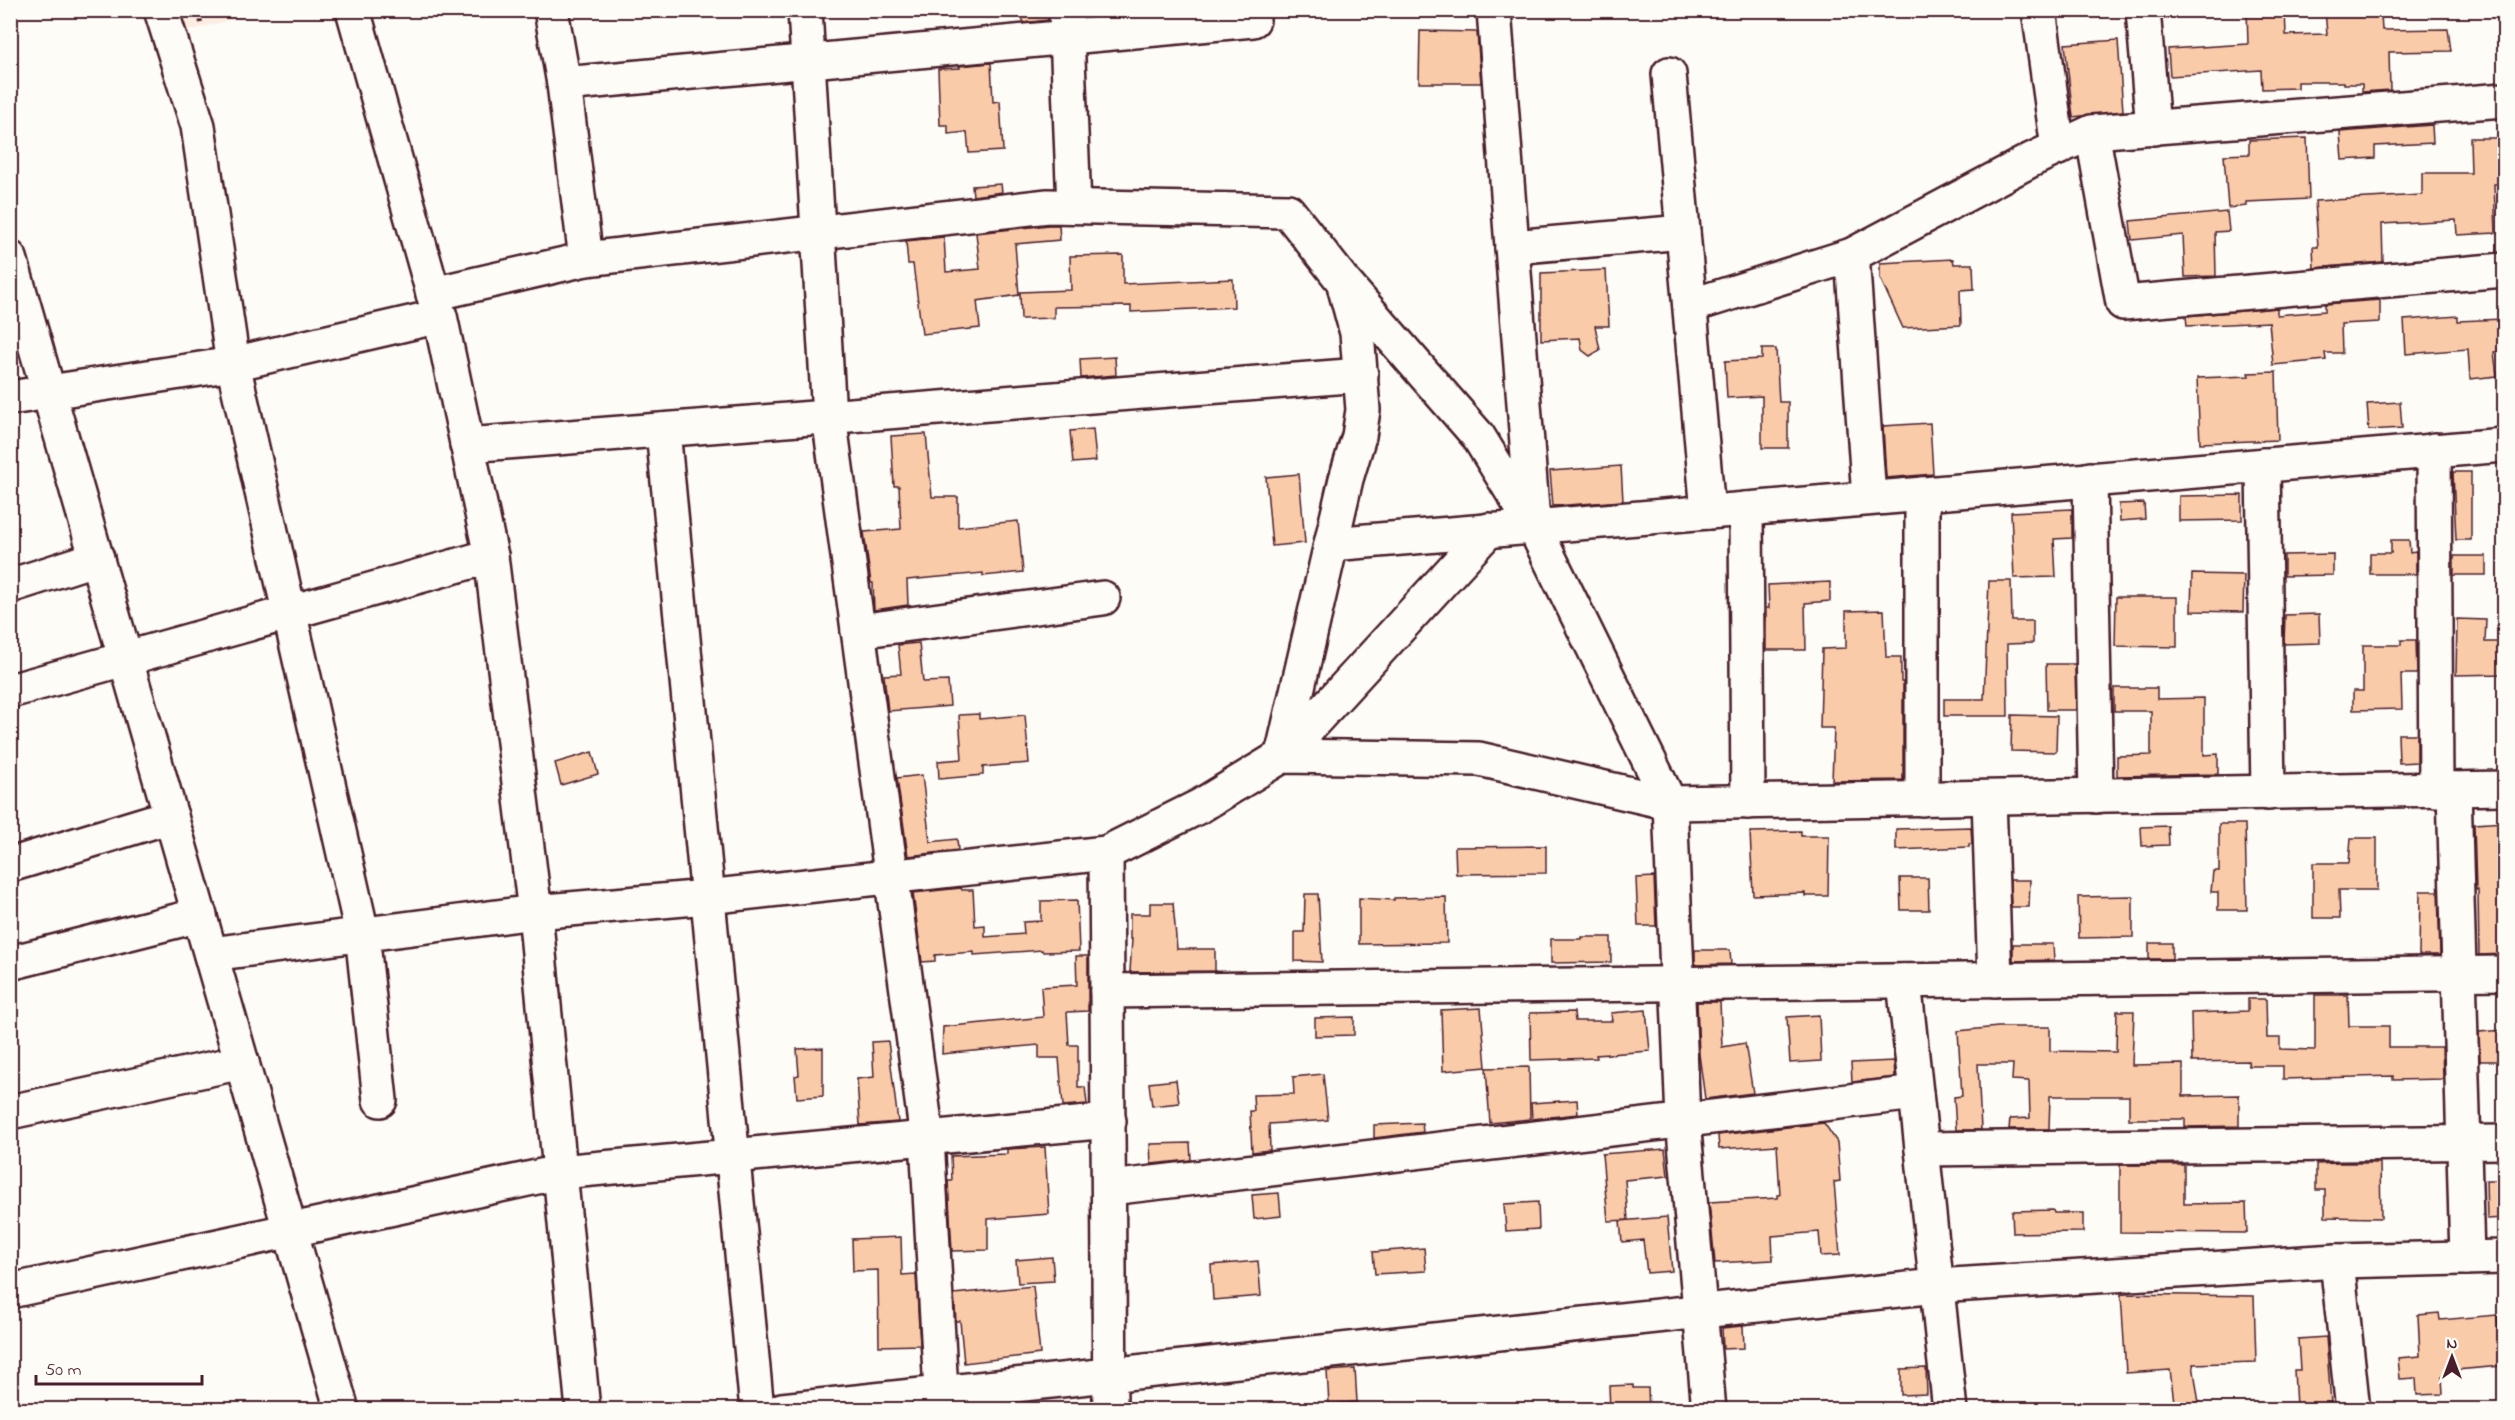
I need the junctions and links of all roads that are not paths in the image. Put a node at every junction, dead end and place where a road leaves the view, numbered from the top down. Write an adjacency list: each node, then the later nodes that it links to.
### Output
1 (161, 10): 28 (street)
2 (353, 10): 26 (street)
3 (551, 10): 12 (street)
4 (805, 10): 10 (street)
5 (1494, 10): 20 (street)
6 (2039, 10): 16 (street)
7 (2143, 10): 14 (street)
8 (1253, 20): 9 (street)
9 (1066, 24): 10 (street); 17 (street)
10 (808, 62): 12 (street); 18 (street)
11 (1669, 74): 19 (street)
12 (564, 84): 23 (street)
13 (2505, 100): 14 (street)
14 (2153, 128): 15 (street)
15 (2092, 132): 16 (street); 24 (street)
16 (2058, 148): 21 (street)
17 (1074, 206): 18 (street); 25 (street)
18 (818, 232): 23 (street); 32 (street)
19 (1683, 232): 20 (street); 27 (street)
20 (1512, 247): 43 (street)
21 (1852, 255): 27 (street); 40 (street)
22 (10, 258): 30 (street)
23 (586, 259): 26 (street)
24 (2505, 270)
25 (1343, 281): 29 (street); 43 (street)
26 (436, 305): 28 (street); 35 (street)
27 (1690, 306): 42 (street)
28 (233, 364): 30 (street); 50 (street)
29 (1361, 375): 32 (street); 45 (street)
30 (49, 392): 31 (street); 47 (street)
31 (10, 398)
32 (829, 416): 33 (street); 51 (street)
33 (663, 430): 35 (street); 67 (street)
34 (2505, 444): 36 (street)
35 (467, 445): 46 (street)
36 (2434, 450): 37 (street); 56 (street)
37 (2263, 465): 38 (street); 57 (street)
38 (2090, 480): 39 (street); 58 (street)
39 (1922, 494): 40 (street); 60 (street)
40 (1869, 498): 41 (street)
41 (1746, 509): 42 (street); 61 (street)
42 (1708, 512): 43 (street)
43 (1534, 527): 44 (street); 62 (street)
44 (1489, 531): 45 (street); 54 (street)
45 (1331, 544): 54 (street)
46 (491, 556): 50 (street); 68 (street)
47 (97, 558): 48 (street); 52 (street)
48 (10, 586)
49 (1104, 598): 51 (street)
50 (290, 613): 52 (street); 70 (street)
51 (858, 631): 66 (street)
52 (126, 658): 53 (street); 63 (street)
53 (10, 691)
54 (1282, 756): 62 (street); 64 (street)
55 (2505, 788): 56 (street)
56 (2445, 789): 57 (street); 73 (street)
57 (2268, 793): 58 (street)
58 (2096, 796): 59 (street)
59 (1989, 798): 60 (street); 75 (street)
60 (1922, 799): 61 (street)
61 (1748, 802): 62 (street)
62 (1670, 803): 77 (street)
63 (171, 816): 65 (street); 69 (street)
64 (1106, 853): 66 (street); 78 (street)
65 (10, 865)
66 (891, 876): 67 (street); 85 (street)
67 (707, 897): 68 (street); 89 (street)
68 (536, 912): 70 (street); 90 (street)
69 (200, 915): 71 (street); 72 (street)
70 (362, 933): 71 (street); 81 (street)
71 (211, 954): 79 (street)
72 (10, 963)
73 (2459, 973): 74 (street); 75 (street); 86 (street)
74 (2505, 973)
75 (1995, 980): 76 (street)
76 (1904, 981): 77 (street); 80 (street)
77 (1677, 984): 78 (street); 83 (street)
78 (1107, 991): 84 (street)
79 (242, 1062): 82 (street); 92 (street)
80 (1916, 1093): 83 (street); 88 (street)
81 (380, 1100)
82 (10, 1112)
83 (1683, 1120): 91 (street); 98 (street)
84 (1109, 1121): 85 (street); 91 (street)
85 (927, 1138): 89 (street); 100 (street)
86 (2464, 1142): 87 (street); 88 (street); 94 (street)
87 (2505, 1142)
88 (1922, 1149): 96 (street)
89 (733, 1156): 90 (street); 103 (street)
90 (560, 1172): 92 (street); 102 (street)
91 (1110, 1188): 99 (street)
92 (291, 1231): 97 (street); 101 (street)
93 (2505, 1257): 94 (street)
94 (2467, 1258): 95 (street)
95 (2337, 1261): 96 (street); 108 (street)
96 (1936, 1286): 98 (street); 107 (street)
97 (10, 1292)
98 (1700, 1311): 99 (street); 106 (street)
99 (1112, 1374): 100 (street); 105 (street)
100 (940, 1392): 104 (street)
101 (342, 1410)
102 (583, 1410)
103 (757, 1410)
104 (782, 1410)
105 (1110, 1410)
106 (1709, 1410)
107 (1950, 1410)
108 (2354, 1410)

